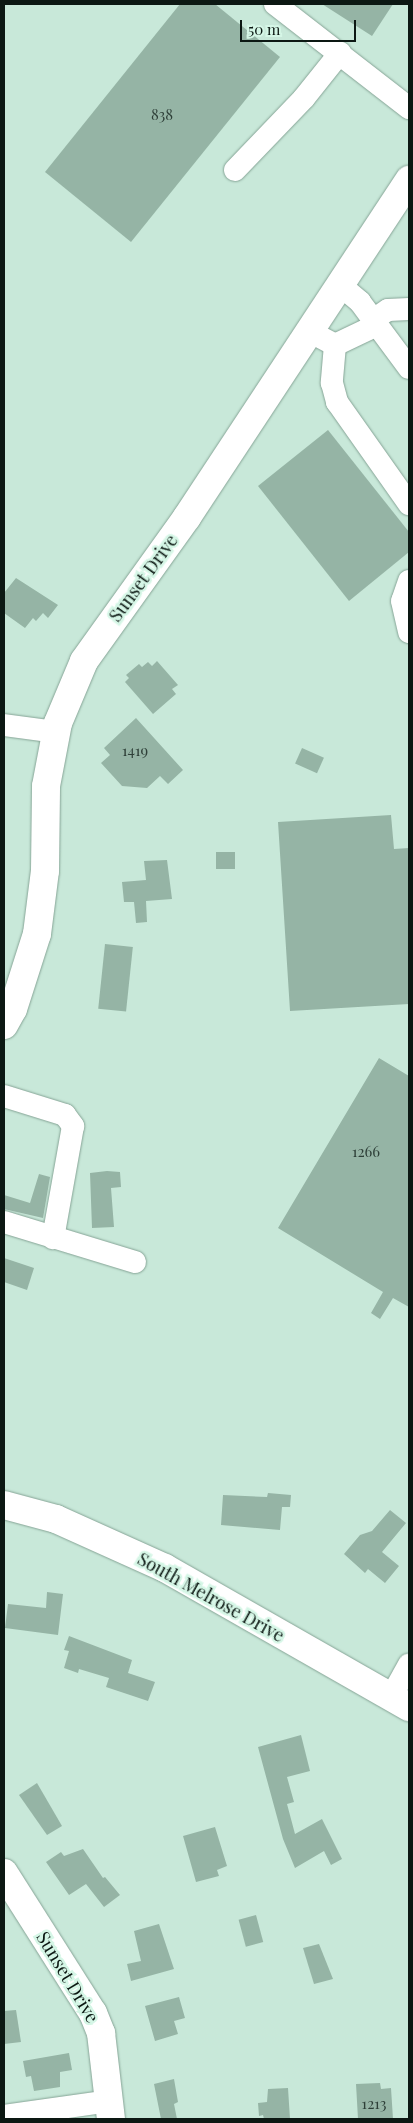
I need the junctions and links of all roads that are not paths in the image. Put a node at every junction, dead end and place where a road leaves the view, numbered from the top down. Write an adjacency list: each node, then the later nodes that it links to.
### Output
1 (275, 4): 2 (street)
2 (340, 53): 3 (street); 4 (street)
3 (409, 108)
4 (235, 170)
5 (409, 180): 6 (main road, Sunset Drive)
6 (340, 286): 8 (street); 9 (main road, Sunset Drive)
7 (409, 309): 8 (street)
8 (375, 322): 10 (street); 11 (street)
9 (311, 330): 10 (street); 16 (main road, Sunset Drive)
10 (335, 345): 12 (street)
11 (409, 368)
12 (409, 504)
13 (409, 581): 14 (street)
14 (409, 632)
15 (4, 724): 16 (street)
16 (56, 732): 17 (main road, Sunset Drive)
17 (4, 1025)
18 (4, 1096): 20 (street)
19 (4, 1222): 20 (street)
20 (53, 1238): 21 (street)
21 (134, 1262)
22 (4, 1505): 24 (main road, South Melrose Drive)
23 (409, 1665): 24 (street)
24 (400, 1702)
25 (4, 1873): 26 (main road, Sunset Drive)
26 (110, 2110): 27 (street)
27 (4, 2116)

